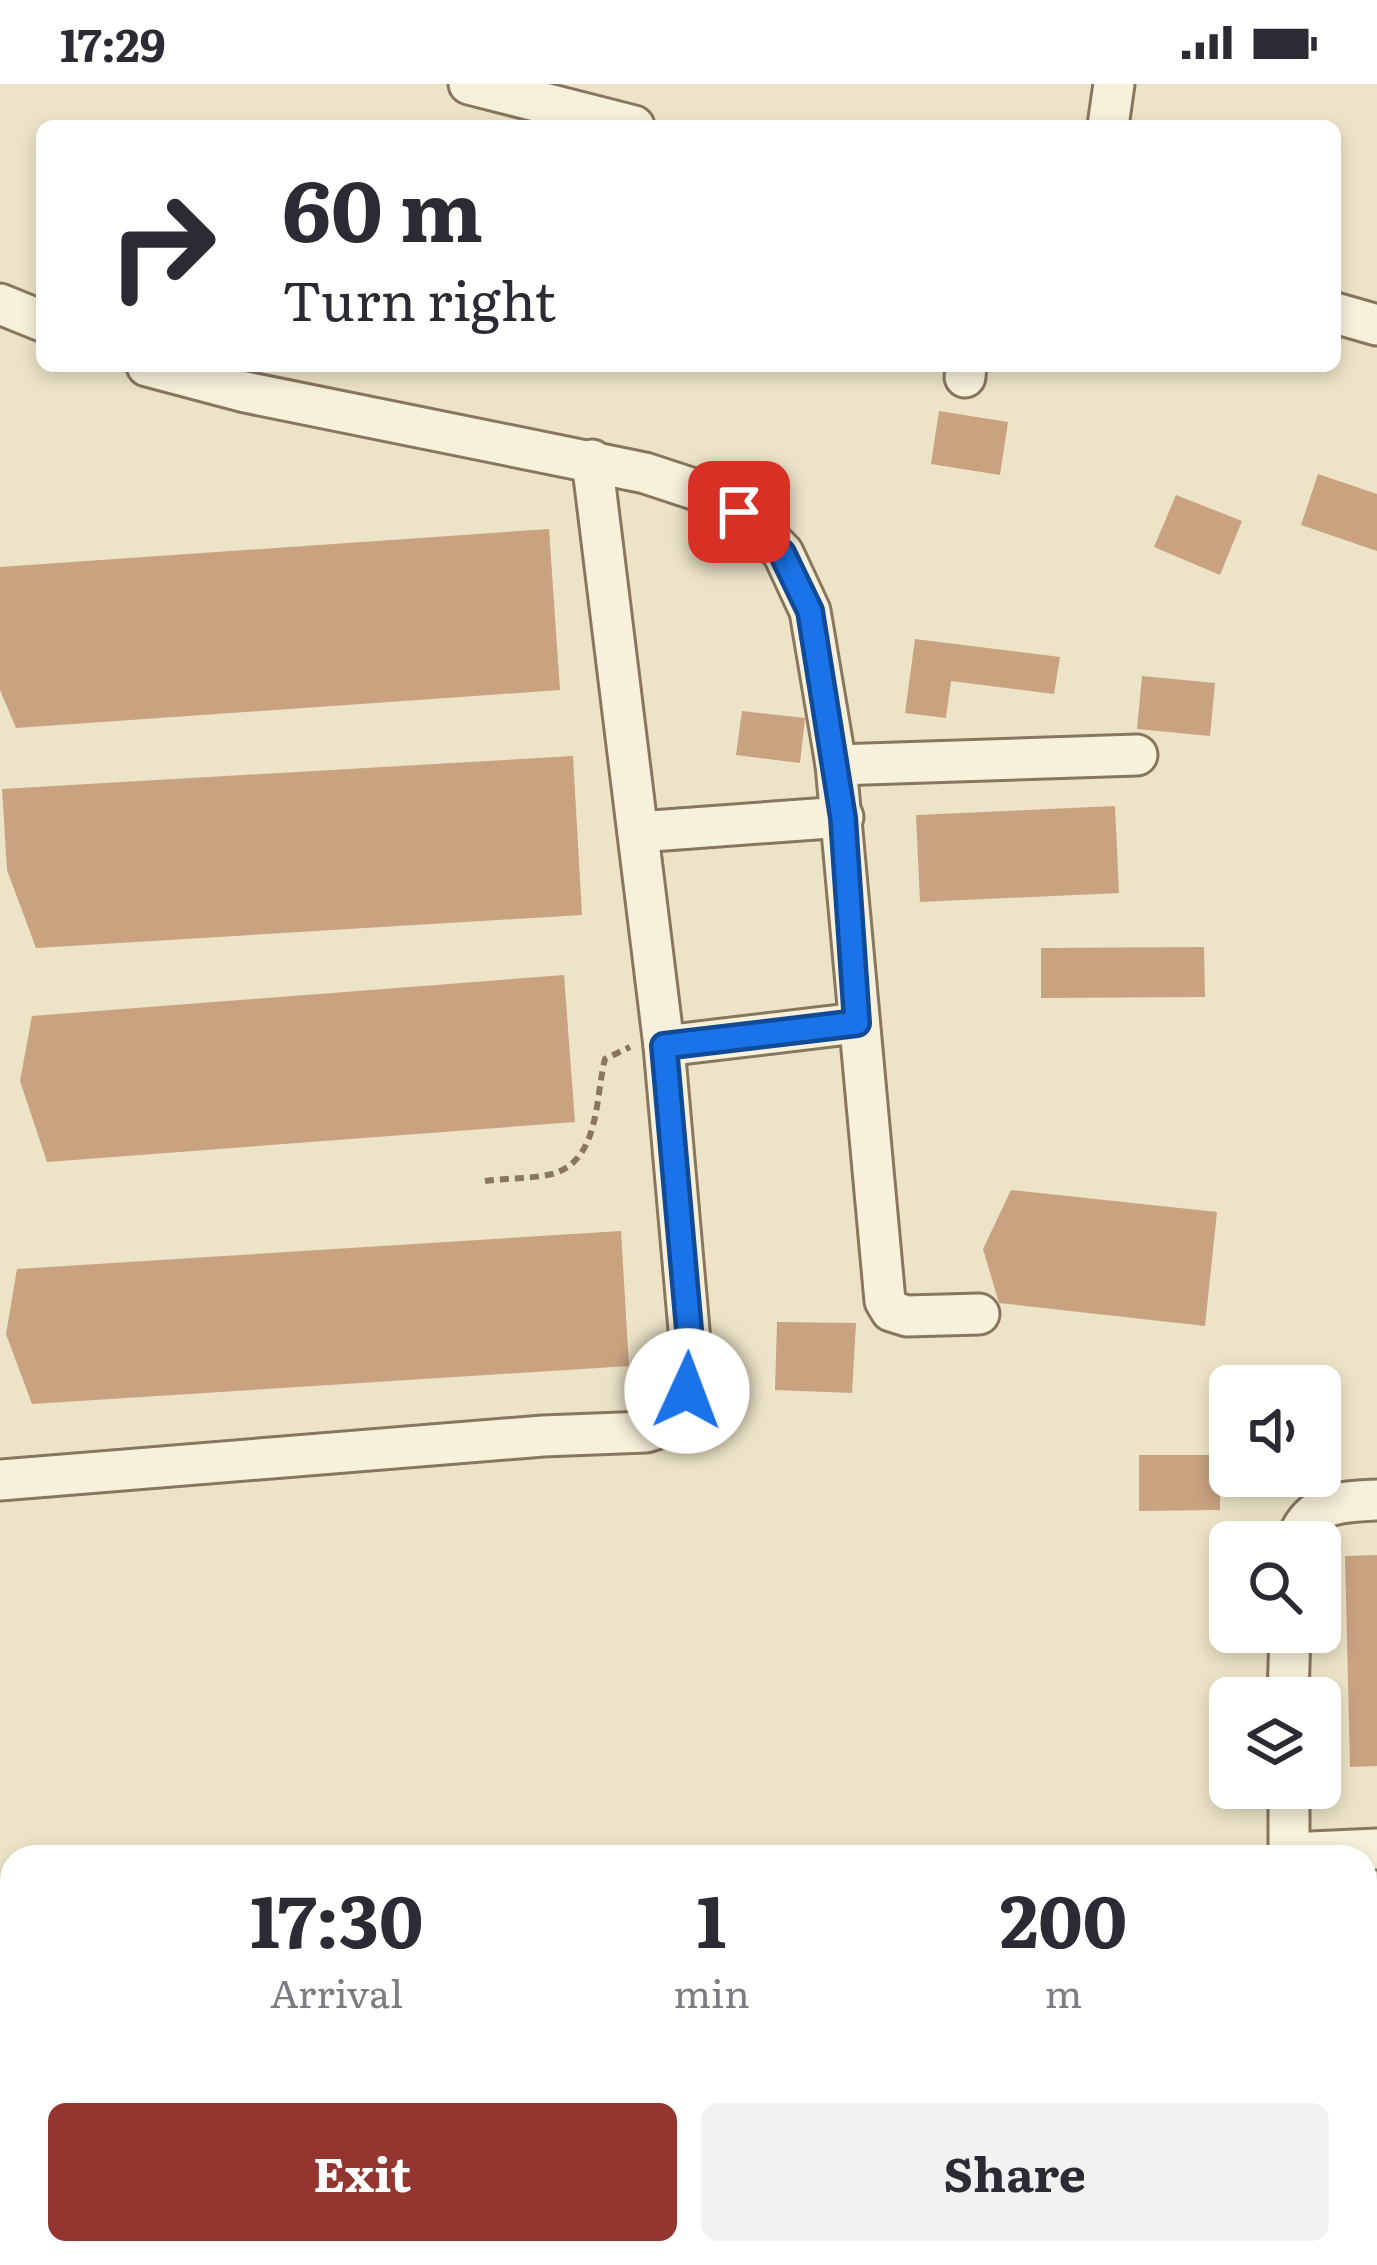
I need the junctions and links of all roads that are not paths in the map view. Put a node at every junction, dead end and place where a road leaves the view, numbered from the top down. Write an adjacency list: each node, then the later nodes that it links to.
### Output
1 (469, 84): 3 (street)
2 (1114, 84): 4 (street)
3 (610, 120)
4 (1109, 120)
5 (1, 302): 7 (street)
6 (1341, 315): 8 (street)
7 (36, 318)
8 (1377, 325)
9 (170, 372): 10 (street)
10 (592, 460): 12 (street); 14 (street)
11 (1137, 755): 12 (street)
12 (836, 766): 13 (street)
13 (843, 818): 14 (street); 15 (street)
14 (638, 832): 16 (street)
15 (857, 1023): 16 (street); 17 (street)
16 (664, 1046): 18 (street)
17 (979, 1314)
18 (0, 1480)
19 (1377, 1500): 20 (street)
20 (1306, 1521)
21 (1289, 1809): 22 (street)
22 (1289, 1845)

